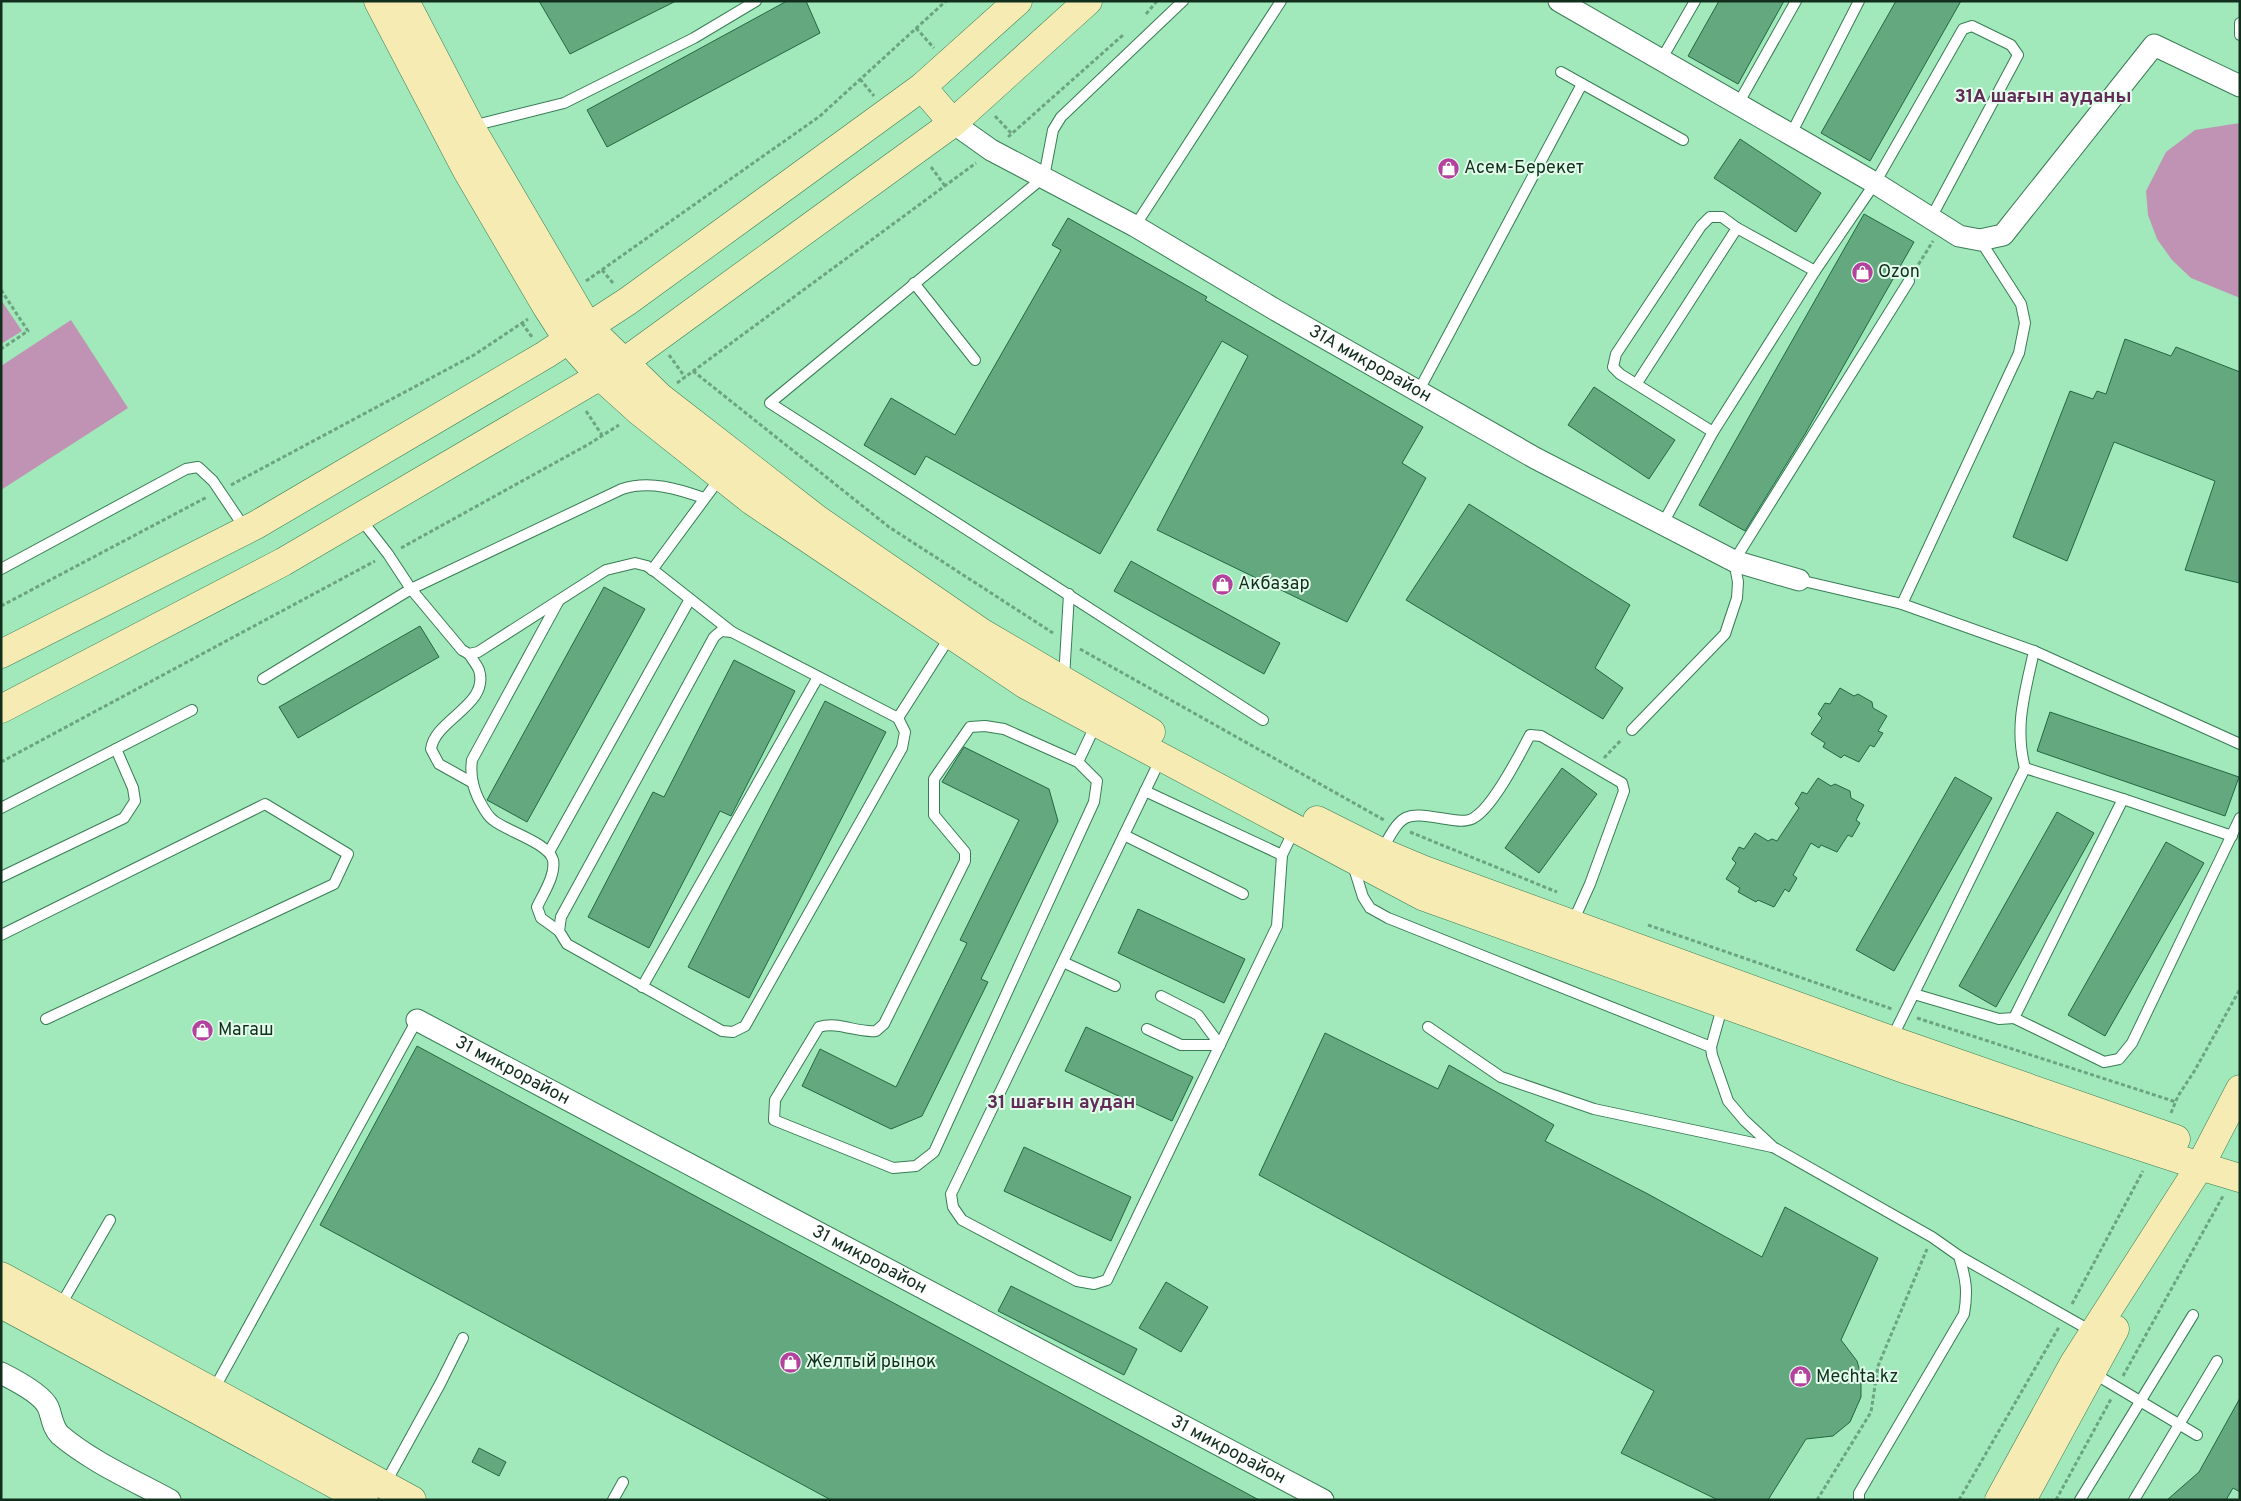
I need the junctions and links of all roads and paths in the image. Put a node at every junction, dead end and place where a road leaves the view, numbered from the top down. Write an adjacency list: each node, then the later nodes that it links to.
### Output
1 (378, 1): 39 (street)
2 (405, 1): 25 (street)
3 (756, 1): 25 (lane)
4 (946, 1): 39 (path)
5 (1018, 1): 22 (street)
6 (1088, 1): 24 (street)
7 (1157, 1): 14 (path)
8 (1183, 1): 29 (lane)
9 (1281, 1): 32 (lane)
10 (1559, 1): 18 (street)
11 (1695, 1): 18 (lane)
12 (1796, 1): 23 (lane)
13 (1859, 1): 26 (lane)
14 (1141, 19)
15 (2240, 23): 17 (lane)
16 (1127, 32): 28 (path)
17 (2240, 35)
18 (1661, 60): 23 (street)
19 (1561, 72): 20 (lane)
20 (1582, 84): 27 (lane); 47 (lane)
21 (2240, 86): 34 (street)
22 (922, 87): 24 (street); 40 (street)
23 (1738, 104): 26 (street)
24 (953, 124): 28 (street, 31А микрорайон); 43 (street)
25 (470, 126): 39 (street)
26 (1791, 134): 30 (street)
27 (1683, 140)
28 (991, 150): 29 (street, 31А микрорайон); 44 (path)
29 (1044, 177): 32 (street, 31А микрорайон); 37 (lane)
30 (1875, 183): 31 (street); 31 (lane); 35 (lane)
31 (1937, 222): 34 (street); 36 (path)
32 (1134, 226): 47 (street, 31А микрорайон)
33 (1737, 228): 35 (lane); 46 (lane); 46 (lane)
34 (1980, 240): 65 (lane)
35 (1816, 271): 49 (lane)
36 (1908, 281): 57 (lane)
37 (914, 283): 42 (lane); 62 (lane)
38 (1, 290): 41 (path)
39 (557, 299): 40 (street); 51 (path)
40 (578, 333): 43 (street); 45 (street); 55 (street)
41 (1, 349)
42 (975, 360)
43 (624, 362): 45 (street); 48 (street)
44 (693, 371): 48 (path); 69 (path)
45 (600, 376): 48 (street); 53 (street)
46 (1637, 383): 49 (lane)
47 (1418, 392): 54 (street, 31А микрорайон)
48 (650, 405): 50 (street); 56 (path); 75 (street)
49 (1713, 432): 54 (lane)
50 (721, 476): 52 (lane); 68 (street)
51 (220, 491): 55 (lane); 58 (lane); 66 (path)
52 (704, 498): 59 (lane); 61 (lane)
53 (359, 517): 56 (lane); 76 (street)
54 (1662, 525): 57 (street, 31А микрорайон)
55 (246, 530): 71 (street)
56 (388, 554): 61 (lane); 85 (path)
57 (1734, 561): 60 (street, 31А микрорайон); 81 (lane)
58 (1, 569)
59 (652, 570): 63 (lane); 64 (lane)
60 (1799, 580): 65 (lane)
61 (412, 589): 72 (lane); 74 (lane)
62 (1069, 594): 69 (lane); 79 (lane)
63 (690, 599): 67 (lane); 98 (lane)
64 (558, 601): 72 (lane); 89 (lane)
65 (1902, 604): 70 (lane)
66 (1, 606)
67 (732, 632): 73 (lane); 106 (lane)
68 (952, 634): 78 (lane); 80 (street)
69 (1066, 641): 75 (lane); 94 (path)
70 (2034, 651): 82 (lane); 87 (lane)
71 (1, 654)
72 (469, 654): 89 (lane)
73 (818, 677): 78 (lane); 110 (lane)
74 (263, 679)
75 (1064, 681): 99 (street)
76 (1, 709)
77 (192, 710): 83 (lane)
78 (898, 718): 110 (lane)
79 (1263, 720)
80 (1097, 723): 84 (street); 86 (lane)
81 (1632, 730): 88 (path)
82 (2240, 744)
83 (116, 750): 92 (lane); 102 (lane)
84 (1161, 757): 90 (lane); 95 (street)
85 (1, 762)
86 (1078, 762): 86 (lane)
87 (2025, 768): 91 (lane); 112 (lane)
88 (1597, 769): 94 (lane); 104 (lane)
89 (472, 783): 98 (lane)
90 (1145, 792): 96 (lane); 100 (lane)
91 (2123, 799): 97 (lane); 116 (lane)
92 (1, 808)
93 (2240, 818): 97 (lane)
94 (1395, 826): 99 (lane); 104 (path)
95 (1295, 829): 100 (lane); 101 (street)
96 (1124, 835): 103 (lane); 108 (lane)
97 (2232, 836): 116 (lane)
98 (549, 852): 106 (lane)
99 (1381, 852): 104 (street)
100 (1282, 855): 122 (lane)
101 (1352, 859): 114 (street); 123 (lane)
102 (1, 877)
103 (1244, 894)
104 (1576, 913): 121 (street)
105 (1648, 925): 115 (path)
106 (560, 931): 110 (lane)
107 (1, 935): 117 (lane)
108 (1063, 962): 109 (lane); 122 (lane)
109 (1115, 986)
110 (642, 987)
111 (2240, 989): 125 (path)
112 (1914, 994): 115 (lane); 116 (lane)
113 (1161, 996): 122 (lane)
114 (1723, 1004): 123 (lane); 127 (street)
115 (1904, 1013): 121 (lane); 125 (path)
116 (2014, 1018)
117 (46, 1019)
118 (417, 1020): 144 (lane); 153 (street, 31 микрорайон)
119 (1428, 1027): 128 (lane)
120 (1147, 1029): 122 (lane)
121 (1891, 1040): 127 (street)
122 (1220, 1045)
123 (1710, 1047): 128 (lane)
124 (2240, 1089): 129 (street)
125 (2176, 1102): 127 (path)
126 (2240, 1128): 129 (street)
127 (2158, 1143): 129 (street); 137 (path)
128 (1772, 1147): 131 (lane)
129 (2223, 1165): 138 (street); 142 (street); 143 (path)
130 (110, 1220): 135 (lane)
131 (1932, 1237): 132 (lane); 154 (path)
132 (1959, 1256): 137 (lane); 155 (lane)
133 (1, 1276): 135 (street)
134 (1, 1304): 149 (street)
135 (58, 1308): 144 (street)
136 (2193, 1315): 145 (lane)
137 (2065, 1316): 138 (lane); 156 (path)
138 (2093, 1333): 157 (street)
139 (463, 1338): 149 (lane)
140 (2217, 1361): 146 (lane)
141 (1, 1373): 150 (street)
142 (2092, 1373): 143 (lane); 158 (street)
143 (2117, 1388): 145 (lane); 159 (path)
144 (213, 1392): 149 (street)
145 (2139, 1401): 146 (lane); 160 (lane)
146 (2179, 1424): 147 (lane); 161 (lane)
147 (2197, 1435)
148 (623, 1482): 152 (lane)
149 (374, 1493): 151 (street)
150 (170, 1500)
151 (412, 1500)
152 (613, 1500)
153 (1323, 1500)
154 (1817, 1500)
155 (1859, 1500)
156 (1959, 1500)
157 (1999, 1500)
158 (2022, 1500)
159 (2056, 1500)
160 (2080, 1500)
161 (2134, 1500)

